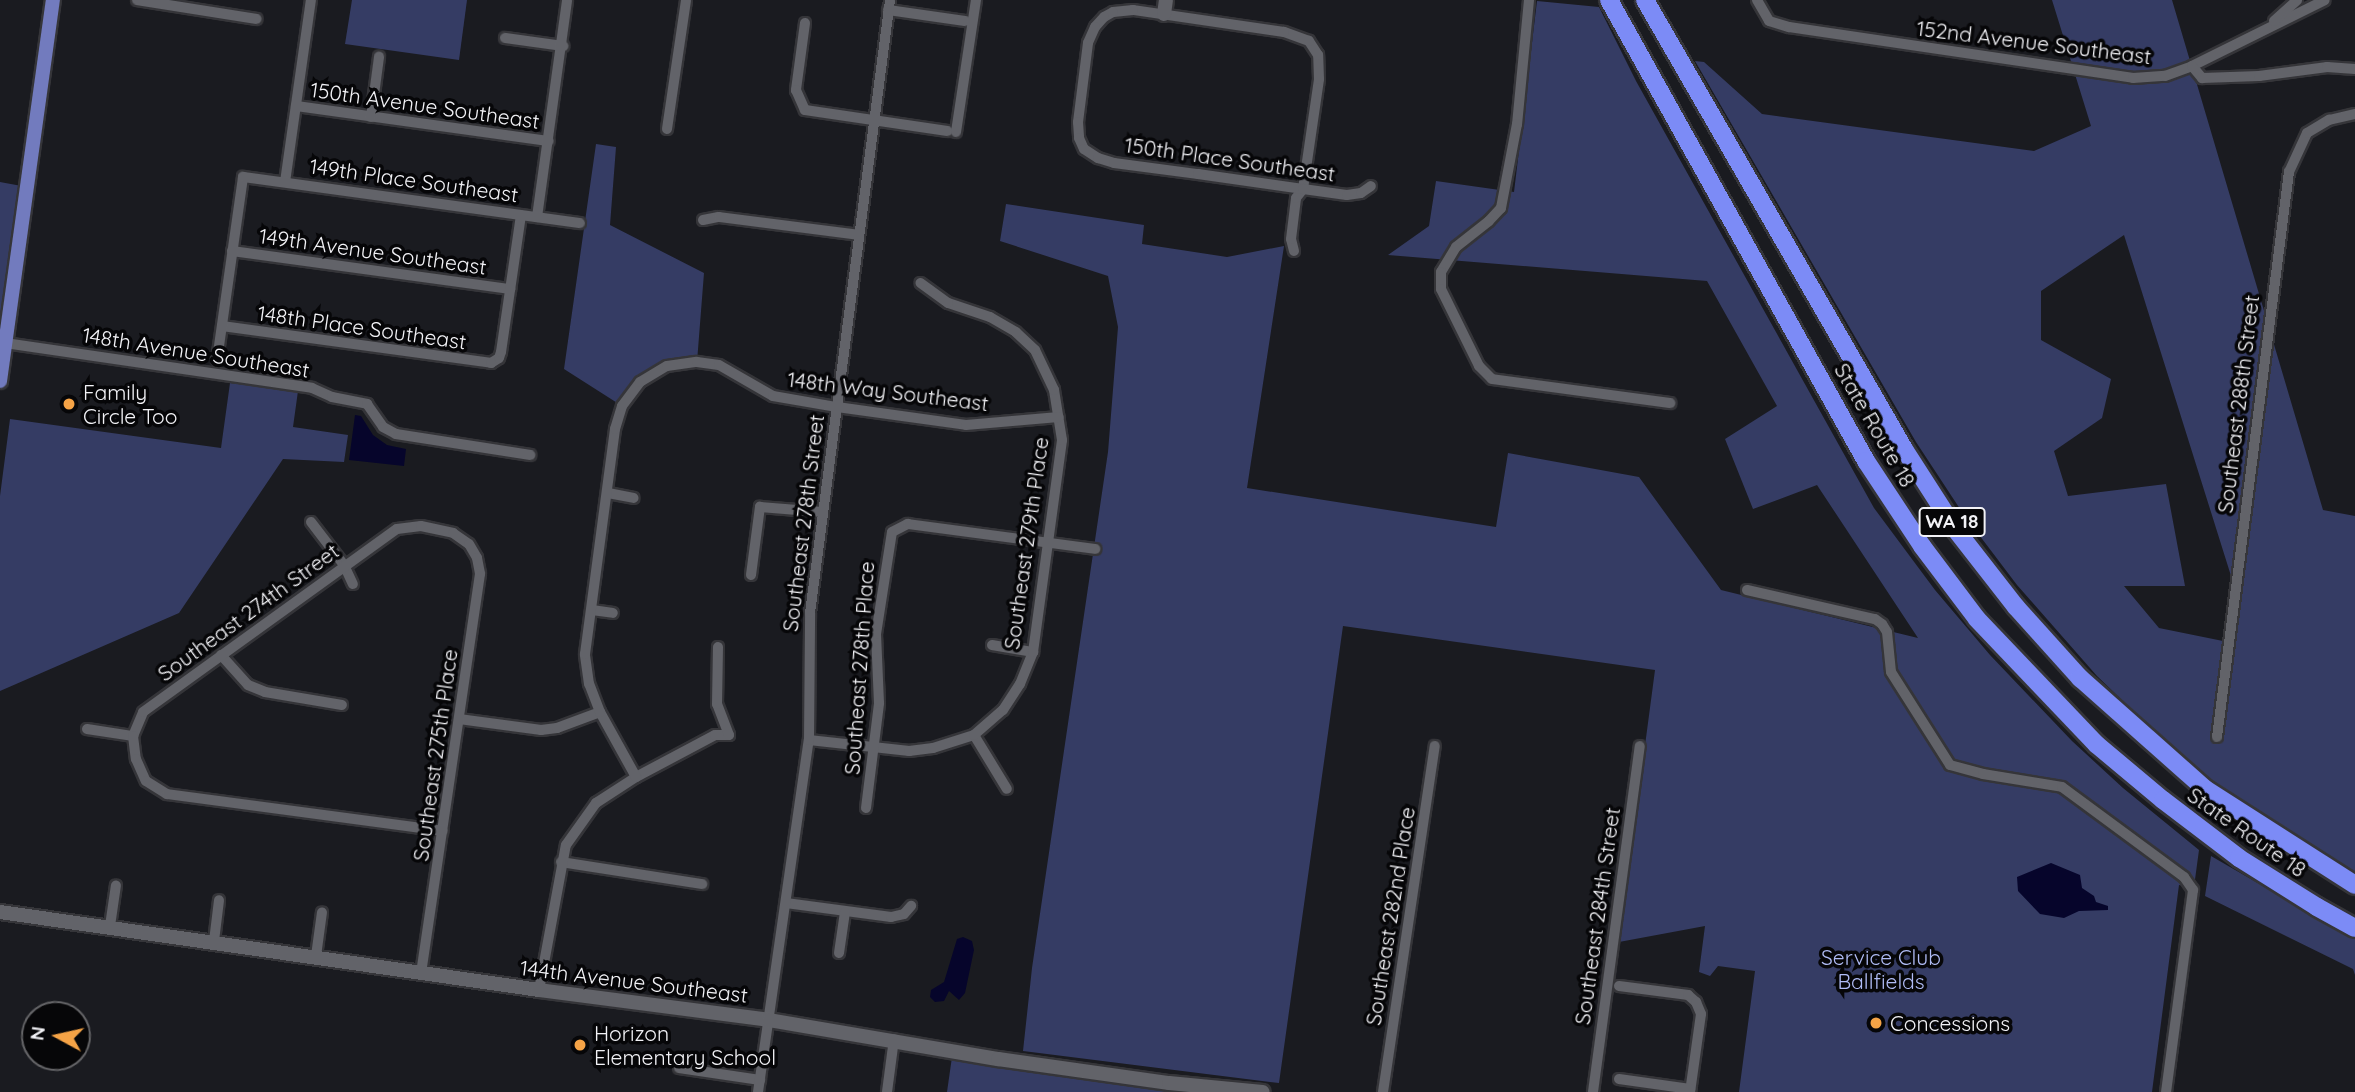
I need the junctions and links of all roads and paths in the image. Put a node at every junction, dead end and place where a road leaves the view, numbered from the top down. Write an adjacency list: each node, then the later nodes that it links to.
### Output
1 (53, 0): 43 (main road)
2 (137, 0): 15 (street)
3 (311, 0): 24 (street)
4 (568, 0): 20 (street)
5 (686, 0): 28 (street)
6 (975, 0): 27 (street)
7 (1529, 0): 46 (street)
8 (1609, 0): 93 (highway, State Route 18 / WA 18)
9 (1645, 0): 85 (highway, State Route 18 / WA 18)
10 (1757, 0): 22 (street, 152nd Avenue Southeast)
11 (2297, 0): 18 (street)
12 (2320, 1): 18 (street, 152nd Avenue Southeast)
13 (889, 5): 16 (street); 27 (street, Southeast 278th Street)
14 (1165, 7): 32 (street); 32 (street, 150th Place Southeast)
15 (257, 19)
16 (965, 21)
17 (805, 23): 27 (street)
18 (2267, 28): 22 (street, 152nd Avenue Southeast)
19 (505, 38): 20 (street)
20 (563, 46): 29 (street)
21 (379, 57): 26 (street)
22 (2192, 66): 23 (street)
23 (2355, 69)
24 (296, 106): 26 (street, 150th Avenue Southeast); 30 (street)
25 (2355, 114): 73 (street, Southeast 288th Street)
26 (371, 117): 29 (street, 150th Avenue Southeast)
27 (874, 122): 37 (street, Southeast 278th Street)
28 (667, 129)
29 (549, 141): 34 (street)
30 (285, 182): 33 (street, 149th Place Southeast); 38 (street, 149th Place Southeast)
31 (1371, 187): 32 (street, 150th Place Southeast)
32 (1303, 189): 39 (street)
33 (521, 215): 34 (street, 149th Place Southeast); 41 (street)
34 (537, 217): 36 (street, 149th Place Southeast)
35 (703, 220): 37 (street)
36 (580, 223)
37 (859, 236): 47 (street, Southeast 278th Street)
38 (232, 251): 41 (street, 149th Avenue Southeast); 42 (street)
39 (1294, 251)
40 (920, 283): 48 (street, Southeast 279th Place)
41 (510, 289): 42 (street, 148th Place Southeast)
42 (222, 326): 44 (street)
43 (5, 343): 45 (main road); 49 (street, 148th Avenue Southeast)
44 (217, 360)
45 (0, 381)
46 (1670, 403)
47 (837, 407): 48 (street, 148th Way Southeast); 50 (street, 148th Way Southeast); 52 (street, Southeast 278th Street)
48 (1059, 416): 54 (street, Southeast 279th Place)
49 (530, 455)
50 (608, 493): 51 (street); 61 (street)
51 (634, 498)
52 (822, 512): 58 (street); 74 (street, Southeast 278th Street)
53 (311, 522): 57 (street)
54 (1049, 543): 56 (street); 65 (street, Southeast 279th Place); 77 (street, Southeast 278th Place)
55 (470, 544): 57 (street, Southeast 274th Street); 69 (street, Southeast 275th Place)
56 (1095, 549)
57 (344, 565): 59 (street); 66 (street, Southeast 274th Street)
58 (751, 575)
59 (354, 584)
60 (1747, 590): 111 (street)
61 (592, 610): 62 (street); 68 (street)
62 (613, 613)
63 (992, 645): 65 (street)
64 (718, 647): 78 (street)
65 (1033, 652): 71 (street, Southeast 279th Place)
66 (221, 655): 67 (street); 72 (street, Southeast 274th Street)
67 (342, 705)
68 (600, 712): 69 (street); 78 (street)
69 (459, 719): 81 (street, Southeast 275th Place)
70 (87, 729): 72 (street)
71 (974, 735): 77 (street); 79 (street)
72 (133, 736): 81 (street)
73 (2217, 737)
74 (809, 740): 77 (street); 87 (street, Southeast 278th Street)
75 (1435, 746): 109 (street, Southeast 282nd Place)
76 (1640, 746): 110 (street, Southeast 284th Street)
77 (875, 747): 80 (street, Southeast 278th Place)
78 (636, 777): 82 (street)
79 (1007, 789)
80 (866, 808)
81 (443, 831): 97 (street, Southeast 275th Place)
82 (561, 862): 83 (street); 99 (street)
83 (702, 884)
84 (116, 885): 92 (street)
85 (2355, 885)
86 (219, 900): 94 (street)
87 (786, 904): 91 (street); 100 (street, Southeast 278th Street)
88 (911, 906): 91 (street)
89 (0, 912): 92 (street, 144th Avenue Southeast)
90 (322, 912): 96 (street)
91 (845, 912): 95 (street)
92 (110, 926): 94 (street, 144th Avenue Southeast)
93 (2355, 928)
94 (214, 941): 96 (street, 144th Avenue Southeast)
95 (839, 953)
96 (316, 956): 97 (street, 144th Avenue Southeast)
97 (421, 973): 99 (street, 144th Avenue Southeast)
98 (1619, 986): 105 (street)
99 (538, 990): 100 (street, 144th Avenue Southeast)
100 (769, 1020): 101 (street, 144th Avenue Southeast); 104 (street, Southeast 278th Street)
101 (894, 1039): 107 (street); 108 (street, 144th Avenue Southeast)
102 (679, 1068): 104 (street)
103 (1619, 1079): 105 (street)
104 (760, 1080): 106 (street, Southeast 278th Street)
105 (1690, 1091)
106 (758, 1092)
107 (887, 1092)
108 (1263, 1092)
109 (1383, 1092)
110 (1592, 1092)
111 (2166, 1092)

